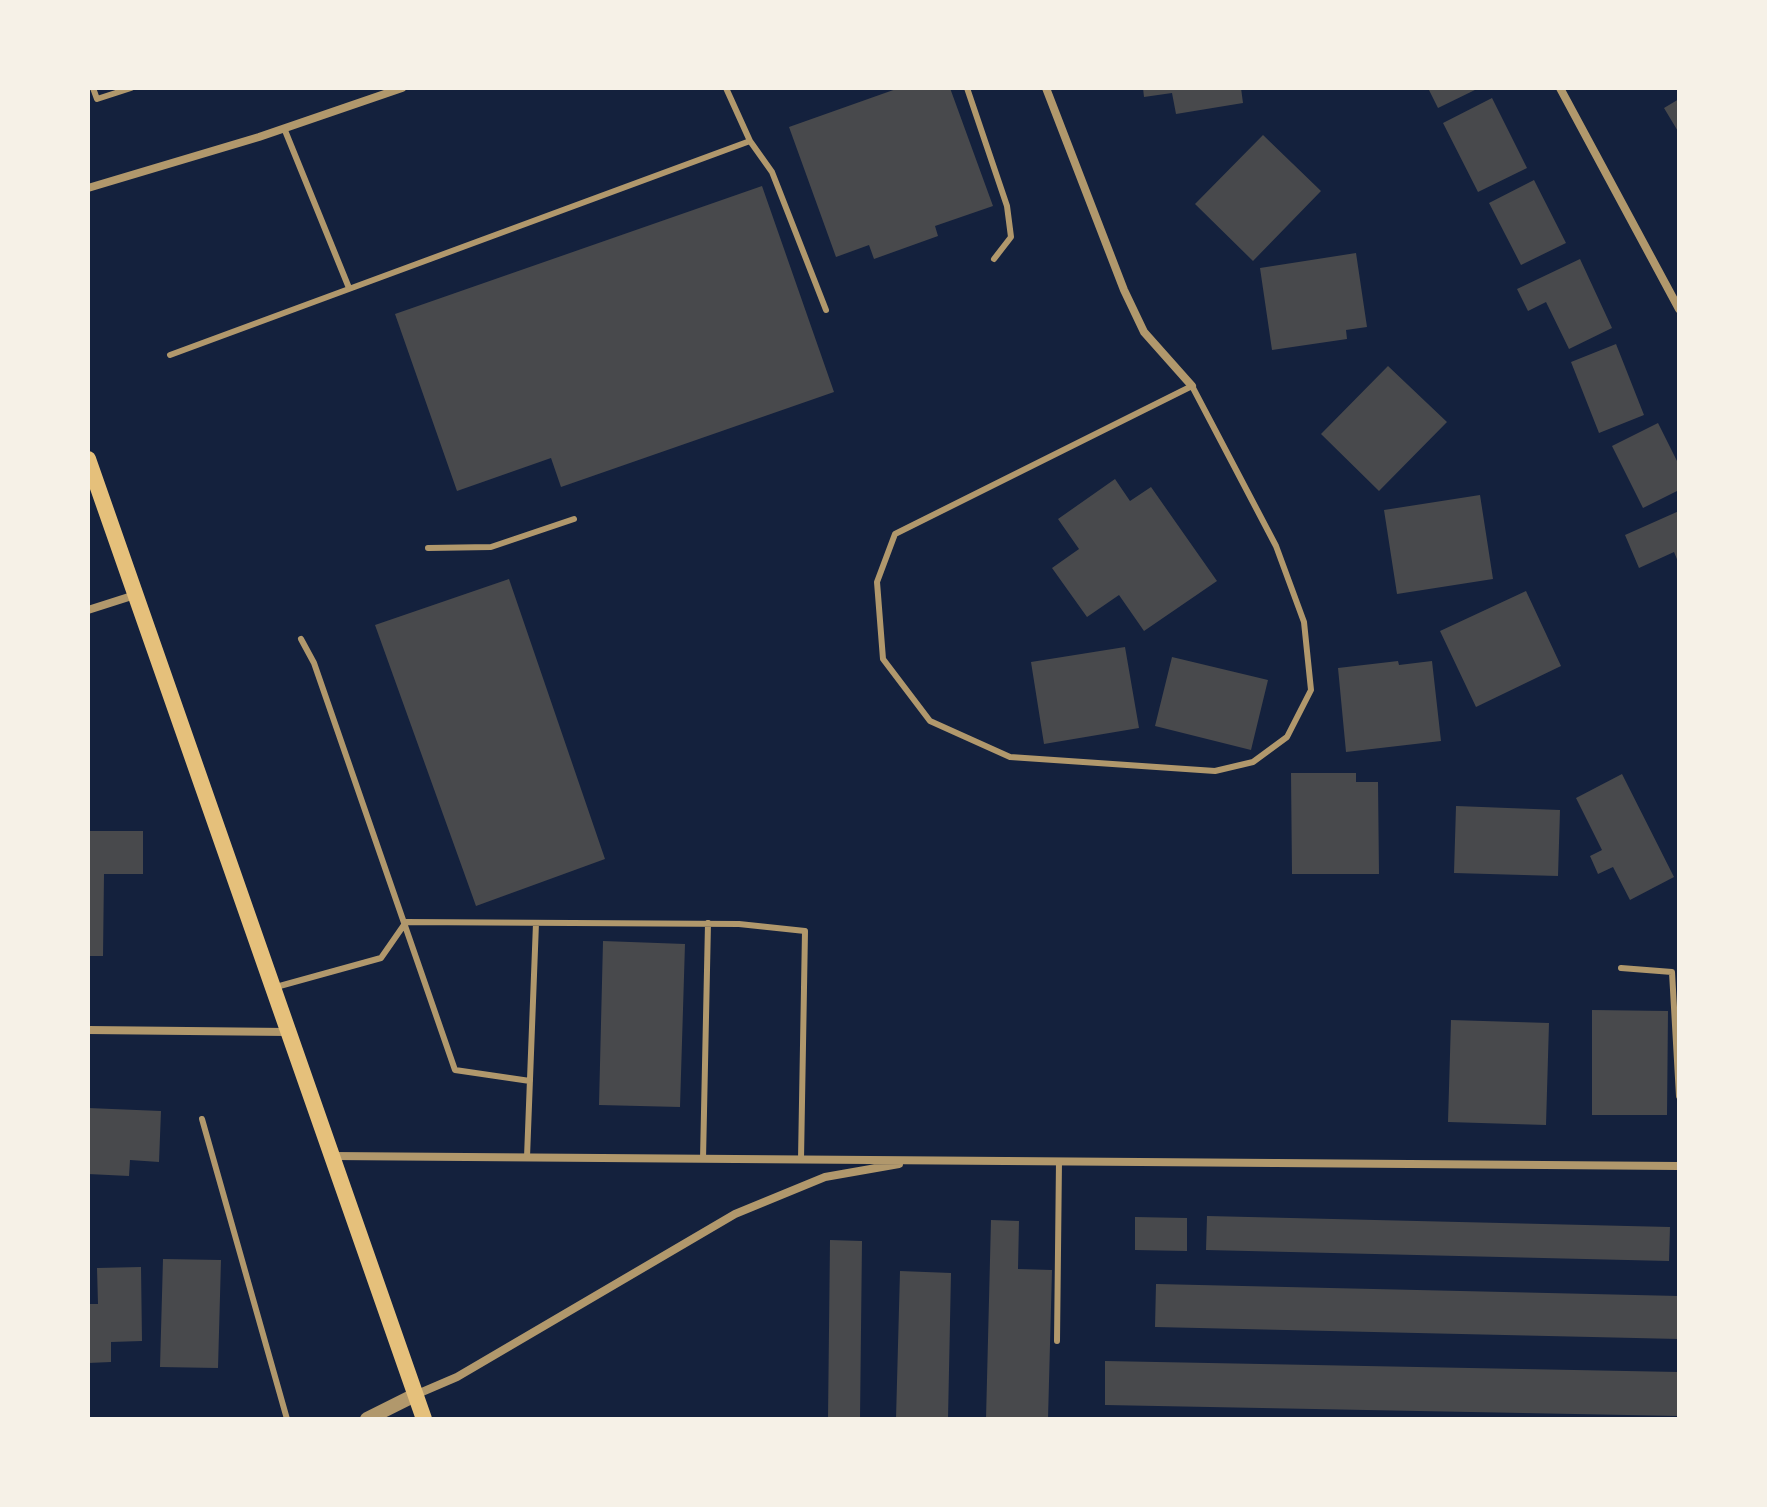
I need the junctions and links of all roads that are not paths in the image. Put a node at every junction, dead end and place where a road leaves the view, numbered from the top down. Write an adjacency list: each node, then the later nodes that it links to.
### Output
1 (93, 88): 2 (lane)
2 (131, 88)
3 (402, 88): 8 (street)
4 (726, 88): 10 (lane)
5 (967, 88): 12 (lane)
6 (1046, 88): 17 (street)
7 (1560, 88): 14 (street)
8 (384, 91): 9 (street)
9 (284, 128): 11 (street); 13 (lane)
10 (750, 141): 13 (lane); 15 (lane)
11 (88, 188)
12 (994, 259)
13 (349, 288): 16 (lane)
14 (1679, 309)
15 (826, 310)
16 (170, 355)
17 (1192, 386): 17 (lane)
18 (88, 459): 21 (main road)
19 (574, 519): 20 (lane)
20 (428, 548)
21 (136, 595): 22 (street); 28 (main road)
22 (88, 610)
23 (301, 639): 24 (lane)
24 (406, 922): 25 (lane); 28 (lane); 31 (lane)
25 (536, 923): 26 (lane); 31 (lane)
26 (708, 923): 36 (lane); 37 (lane)
27 (1621, 968): 32 (lane)
28 (273, 988): 30 (main road)
29 (88, 1030): 30 (street)
30 (288, 1032): 34 (main road)
31 (530, 1081): 35 (lane)
32 (1679, 1096)
33 (202, 1119): 43 (lane)
34 (331, 1156): 35 (street); 42 (main road)
35 (527, 1157): 36 (street)
36 (703, 1159): 37 (street)
37 (801, 1159): 38 (street)
38 (919, 1160): 39 (street); 42 (street)
39 (1059, 1161): 40 (street); 41 (lane)
40 (1679, 1166)
41 (1057, 1341)
42 (415, 1395): 44 (street); 45 (street); 46 (main road)
43 (287, 1419)
44 (367, 1419)
45 (394, 1419)
46 (424, 1419)

